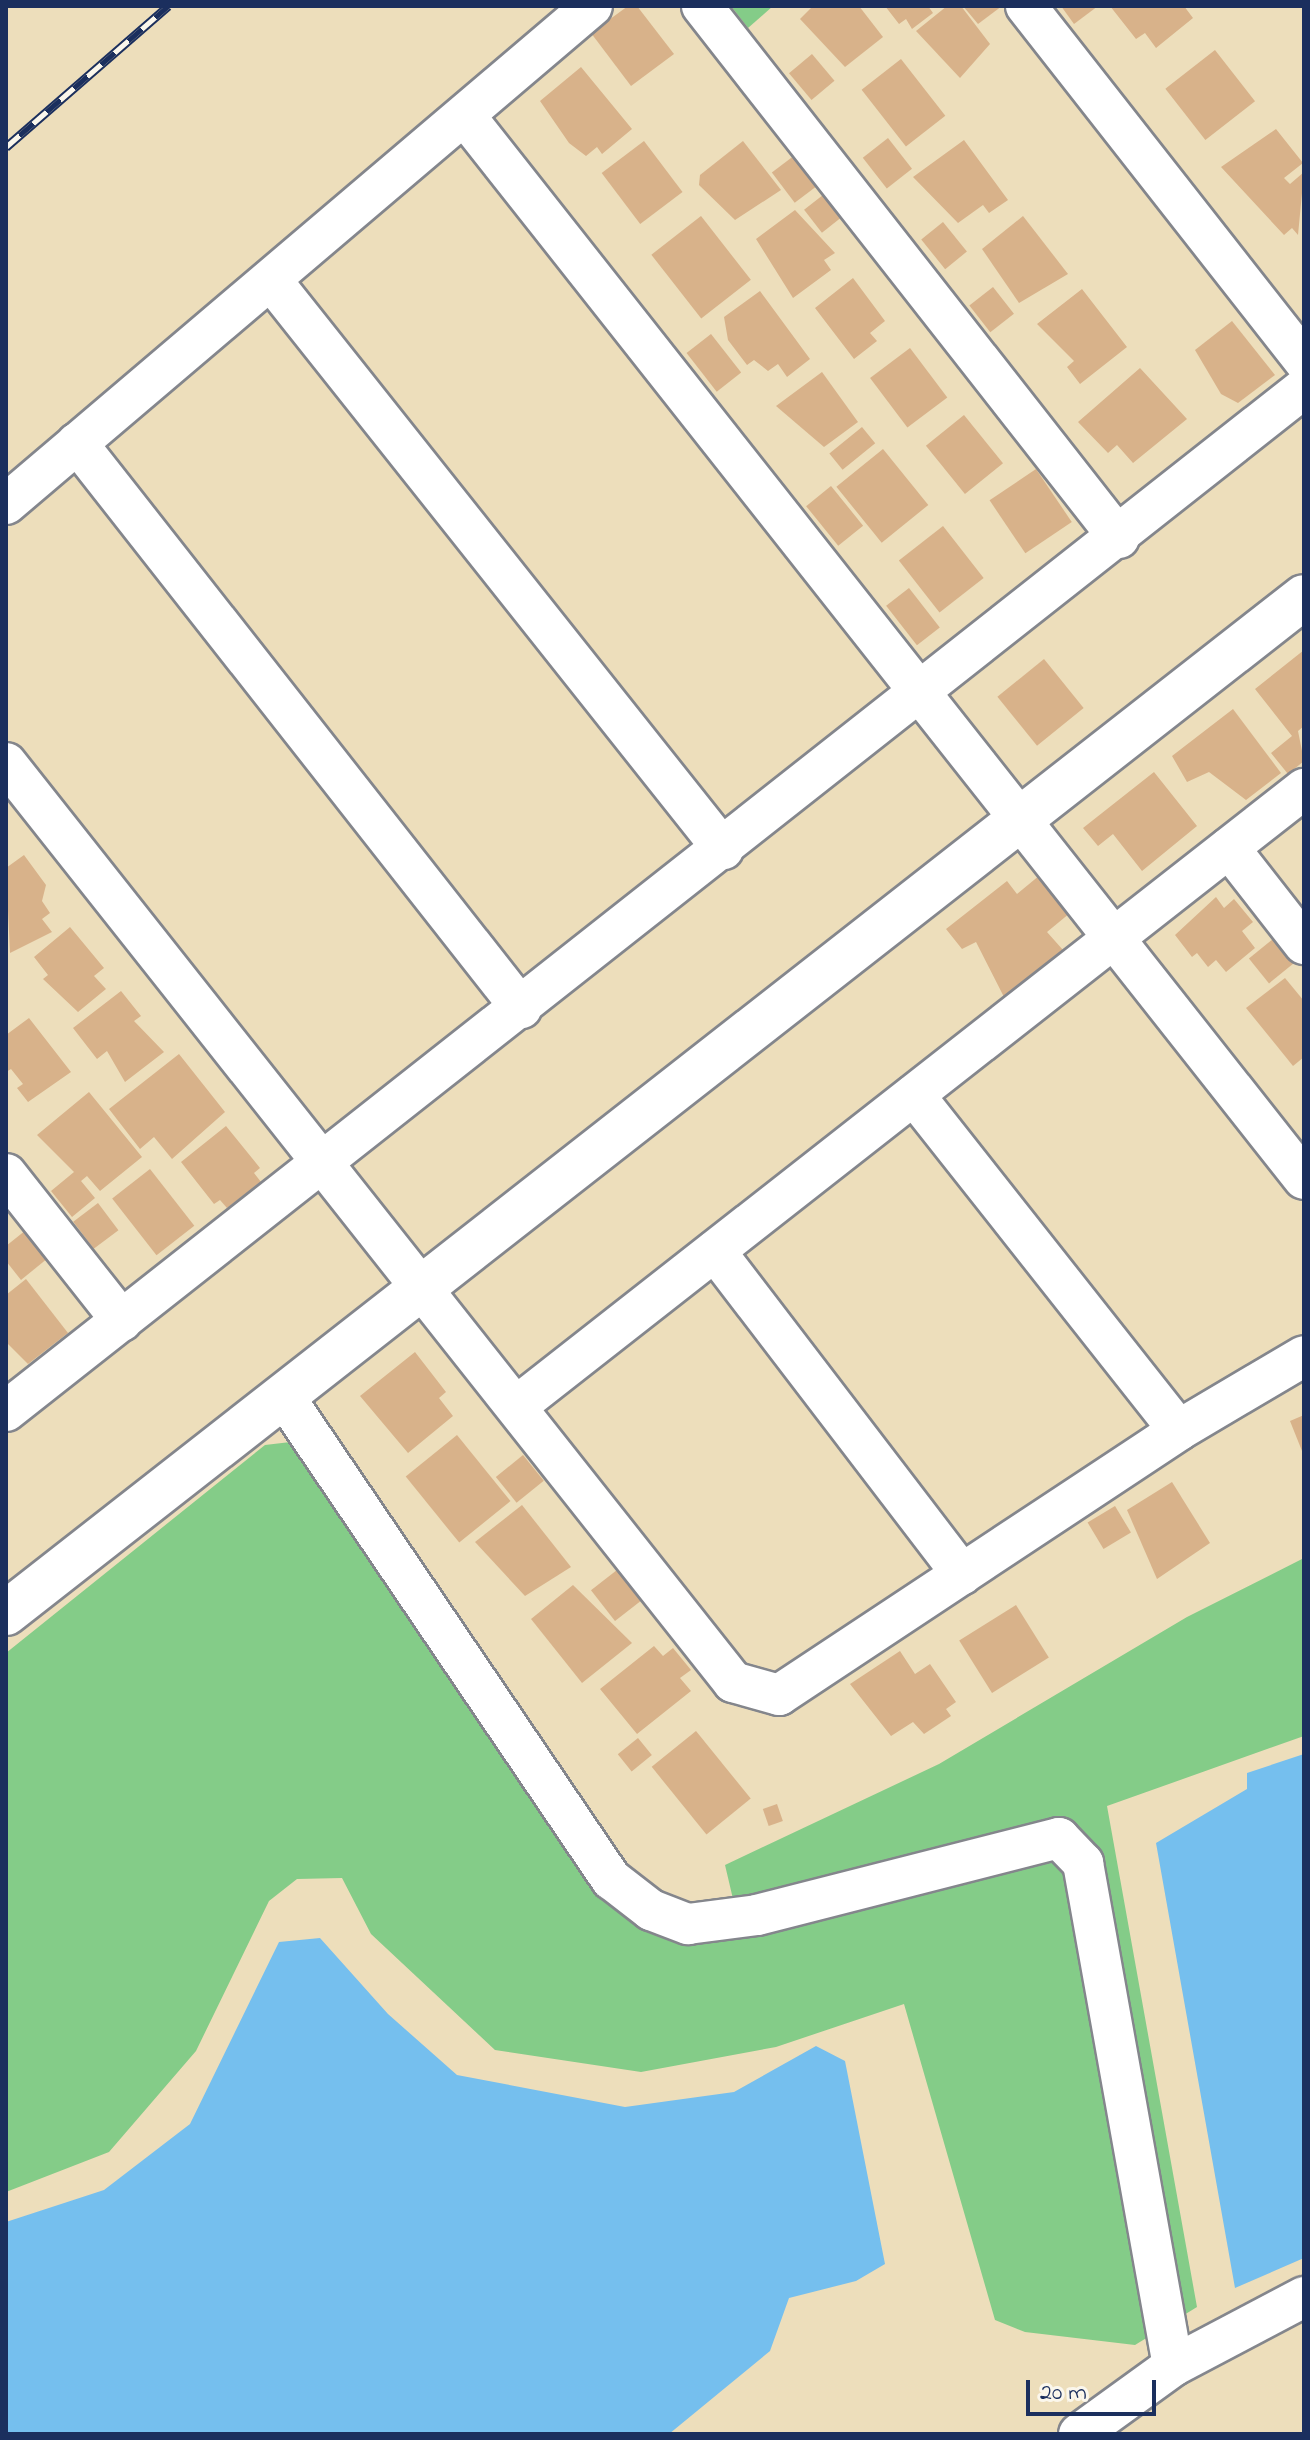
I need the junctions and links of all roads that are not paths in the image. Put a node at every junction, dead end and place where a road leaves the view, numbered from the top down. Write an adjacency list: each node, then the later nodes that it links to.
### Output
1 (592, 6): 4 (street)
2 (702, 6): 10 (street)
3 (1026, 6): 6 (street)
4 (465, 116): 5 (street); 12 (street)
5 (271, 280): 8 (street); 17 (street)
6 (1304, 361)
7 (1304, 388): 10 (street)
8 (77, 443): 9 (street); 20 (street)
9 (6, 504)
10 (1119, 538): 12 (street)
11 (1304, 597): 15 (street)
12 (923, 694): 15 (street); 17 (street)
13 (6, 763): 22 (street)
14 (1304, 789): 16 (street)
15 (1024, 820): 18 (street); 26 (street)
16 (1229, 848): 18 (street); 19 (street)
17 (723, 849): 20 (street)
18 (1118, 935): 21 (street); 24 (street)
19 (1304, 944)
20 (521, 1008): 22 (street)
21 (914, 1095): 25 (street); 32 (street)
22 (322, 1167): 26 (street); 27 (street)
23 (6, 1174): 27 (street)
24 (1304, 1179)
25 (715, 1251): 30 (street); 33 (street)
26 (421, 1287): 29 (street); 30 (street)
27 (122, 1321): 31 (street)
28 (1304, 1356): 32 (street)
29 (283, 1395): 34 (street); 36 (street)
30 (518, 1405): 33 (street)
31 (6, 1411)
32 (1179, 1430): 33 (street)
33 (962, 1574)
34 (6, 1613)
35 (1304, 2297): 36 (street)
36 (1173, 2366): 37 (street)
37 (1079, 2434)

